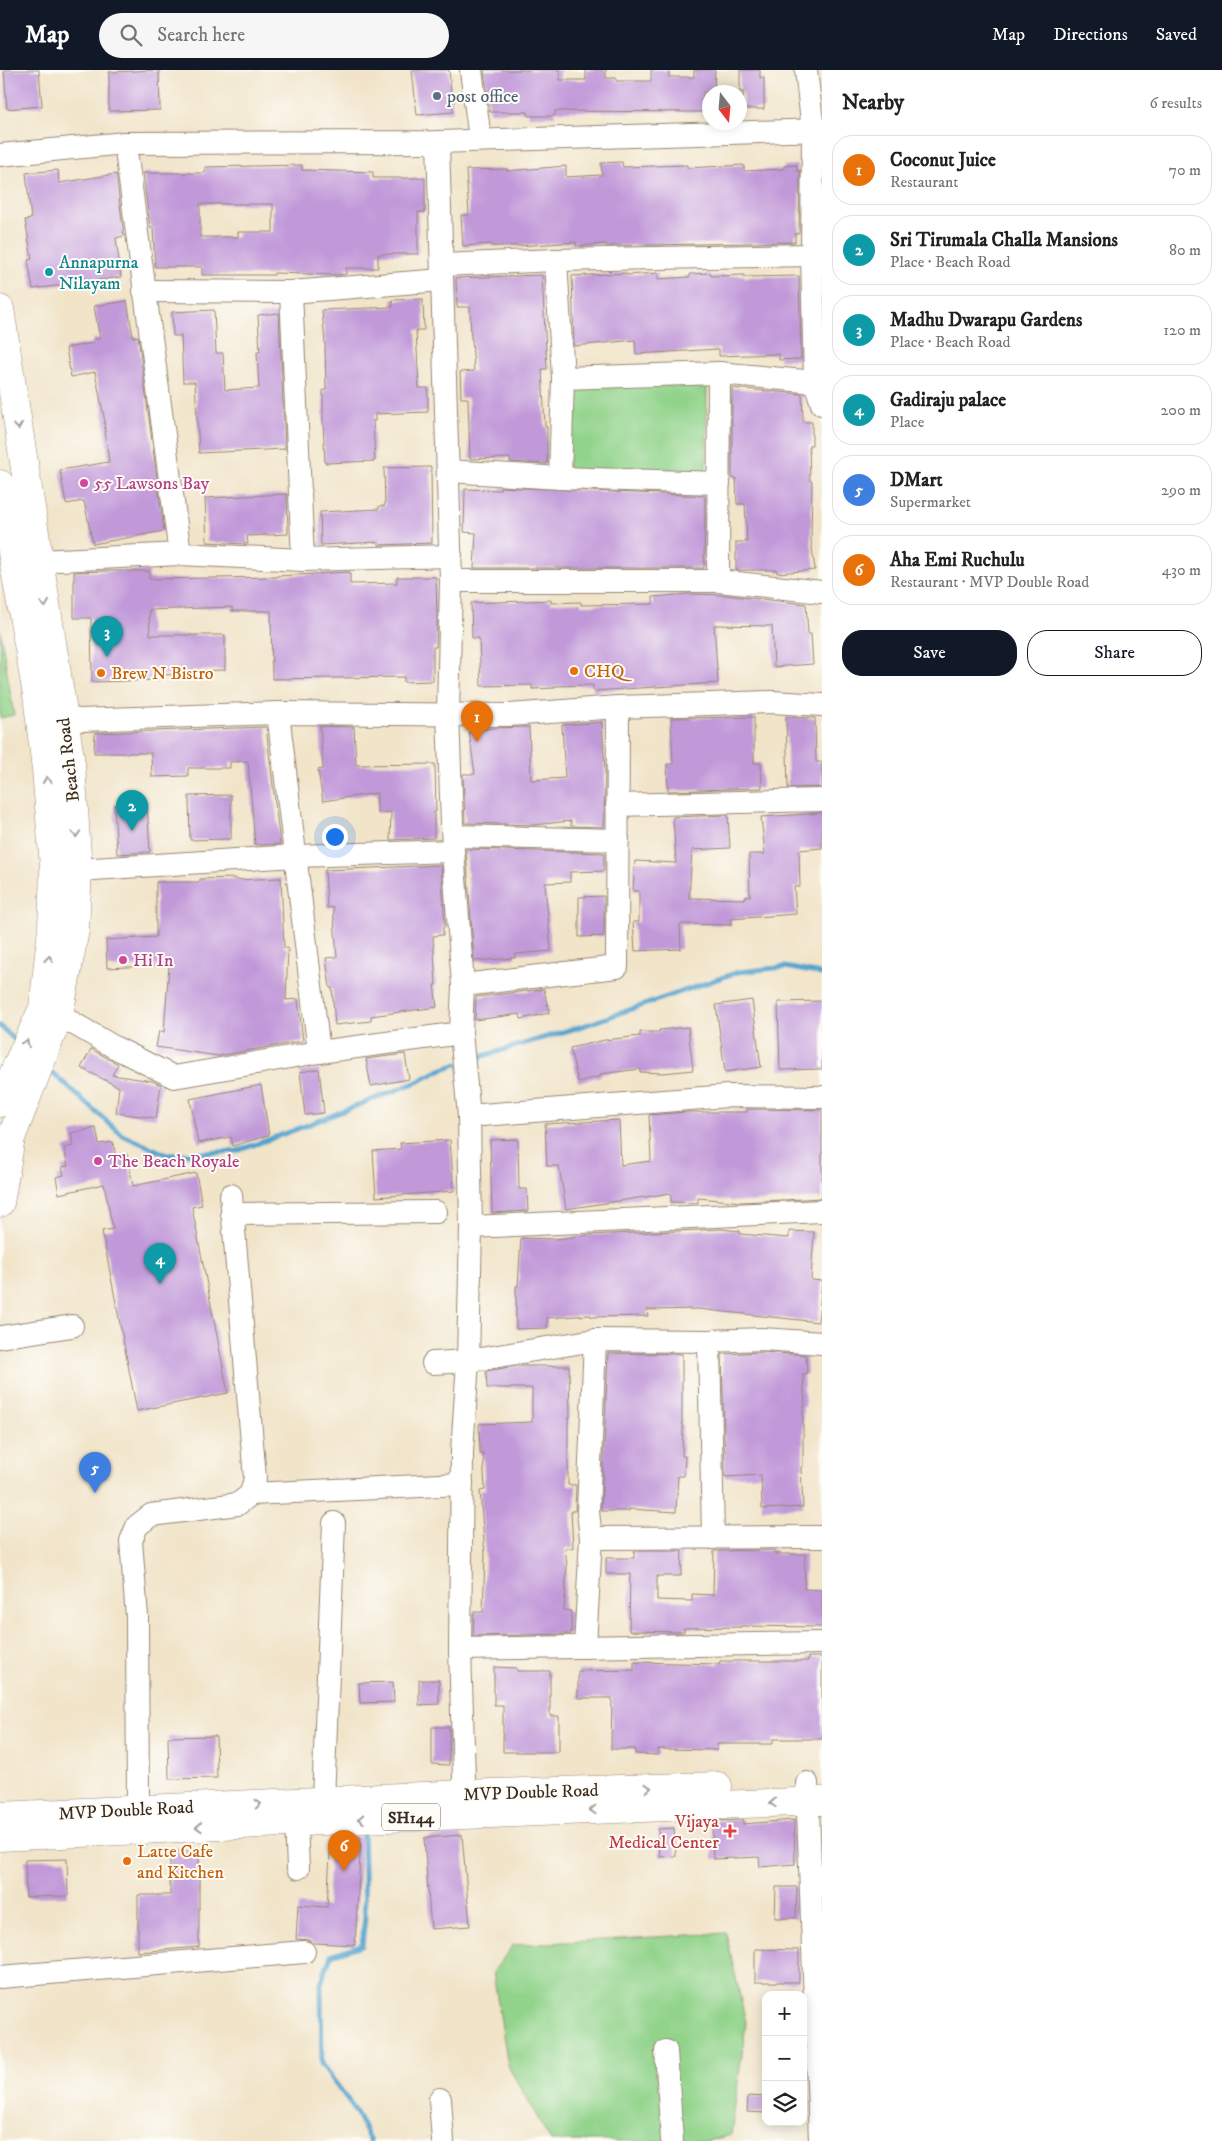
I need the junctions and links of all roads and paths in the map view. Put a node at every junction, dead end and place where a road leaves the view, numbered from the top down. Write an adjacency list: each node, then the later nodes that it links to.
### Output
1 (471, 70): 4 (street)
2 (806, 70): 3 (street)
3 (818, 130): 4 (street); 8 (street)
4 (480, 139): 5 (street)
5 (438, 142): 6 (street); 10 (street)
6 (125, 143): 7 (street); 11 (street)
7 (0, 154)
8 (817, 255): 9 (street); 16 (street)
9 (556, 260): 10 (street); 15 (street)
10 (442, 273): 12 (street); 18 (street)
11 (144, 291): 12 (street); 23 (street)
12 (291, 292): 25 (street)
13 (0, 309): 26 (main road, Beach Road, one-way to 26)
14 (719, 374): 15 (street); 16 (street); 20 (street)
15 (563, 378): 19 (street)
16 (814, 382): 17 (street)
17 (822, 404)
18 (448, 471): 19 (street); 24 (street)
19 (560, 478): 20 (street)
20 (719, 483): 28 (street)
21 (0, 484): 22 (main road, Beach Road)
22 (2, 514): 34 (main road, Beach Road)
23 (180, 554): 25 (street); 26 (street)
24 (451, 556): 25 (street); 27 (street)
25 (303, 560)
26 (39, 561): 34 (main road, Beach Road, one-way to 34)
27 (452, 581): 28 (street); 33 (street)
28 (718, 581): 29 (street)
29 (822, 592)
30 (822, 705): 31 (street)
31 (618, 707): 33 (street); 36 (street)
32 (278, 713): 33 (street); 34 (street); 39 (street)
33 (448, 714): 38 (street)
34 (52, 719): 40 (main road, Beach Road, one-way to 40); 42 (main road, Beach Road, one-way to 34)
35 (822, 800): 36 (street)
36 (617, 805): 37 (street)
37 (618, 840): 38 (street); 41 (street)
38 (453, 843): 39 (street); 41 (street)
39 (296, 856): 40 (street); 44 (street)
40 (78, 870): 42 (main road, Beach Road)
41 (463, 985): 43 (street)
42 (51, 1011): 44 (street); 45 (main road, Beach Road)
43 (461, 1042): 44 (street); 47 (street)
44 (319, 1052)
45 (13, 1090): 48 (main road, Beach Road)
46 (822, 1097): 47 (street)
47 (468, 1108): 52 (street)
48 (2, 1176): 49 (main road, Beach Road)
49 (0, 1203)
50 (822, 1211): 52 (street)
51 (436, 1212): 61 (street)
52 (471, 1227): 58 (street)
53 (72, 1326): 54 (street)
54 (0, 1337)
55 (595, 1340): 56 (street); 58 (street); 64 (street)
56 (709, 1341): 57 (street); 65 (street)
57 (822, 1343)
58 (468, 1361): 59 (street); 60 (street)
59 (433, 1364)
60 (462, 1484): 61 (street); 68 (street)
61 (251, 1494): 72 (street)
62 (334, 1523): 70 (street)
63 (822, 1537): 65 (street)
64 (591, 1538): 65 (street); 67 (street)
65 (713, 1538)
66 (822, 1643): 67 (street)
67 (585, 1646): 68 (street)
68 (460, 1649): 71 (street)
69 (815, 1792): 71 (main road, MVP Double Road / SH144); 77 (street)
70 (323, 1801): 71 (main road, MVP Double Road / SH144); 72 (main road, MVP Double Road / SH144, one-way to 70)
71 (465, 1804): 74 (main road, MVP Double Road / SH144, one-way to 74)
72 (138, 1809): 73 (main road, MVP Double Road / SH144)
73 (0, 1816)
74 (296, 1822): 75 (main road, MVP Double Road / SH144, one-way to 75); 76 (street)
75 (0, 1836)
76 (298, 1868)
77 (818, 1923): 84 (street)
78 (304, 1952): 79 (street)
79 (0, 1977)
80 (666, 2051): 83 (street)
81 (440, 2099): 82 (street)
82 (443, 2141)
83 (672, 2141)
84 (820, 2141)

